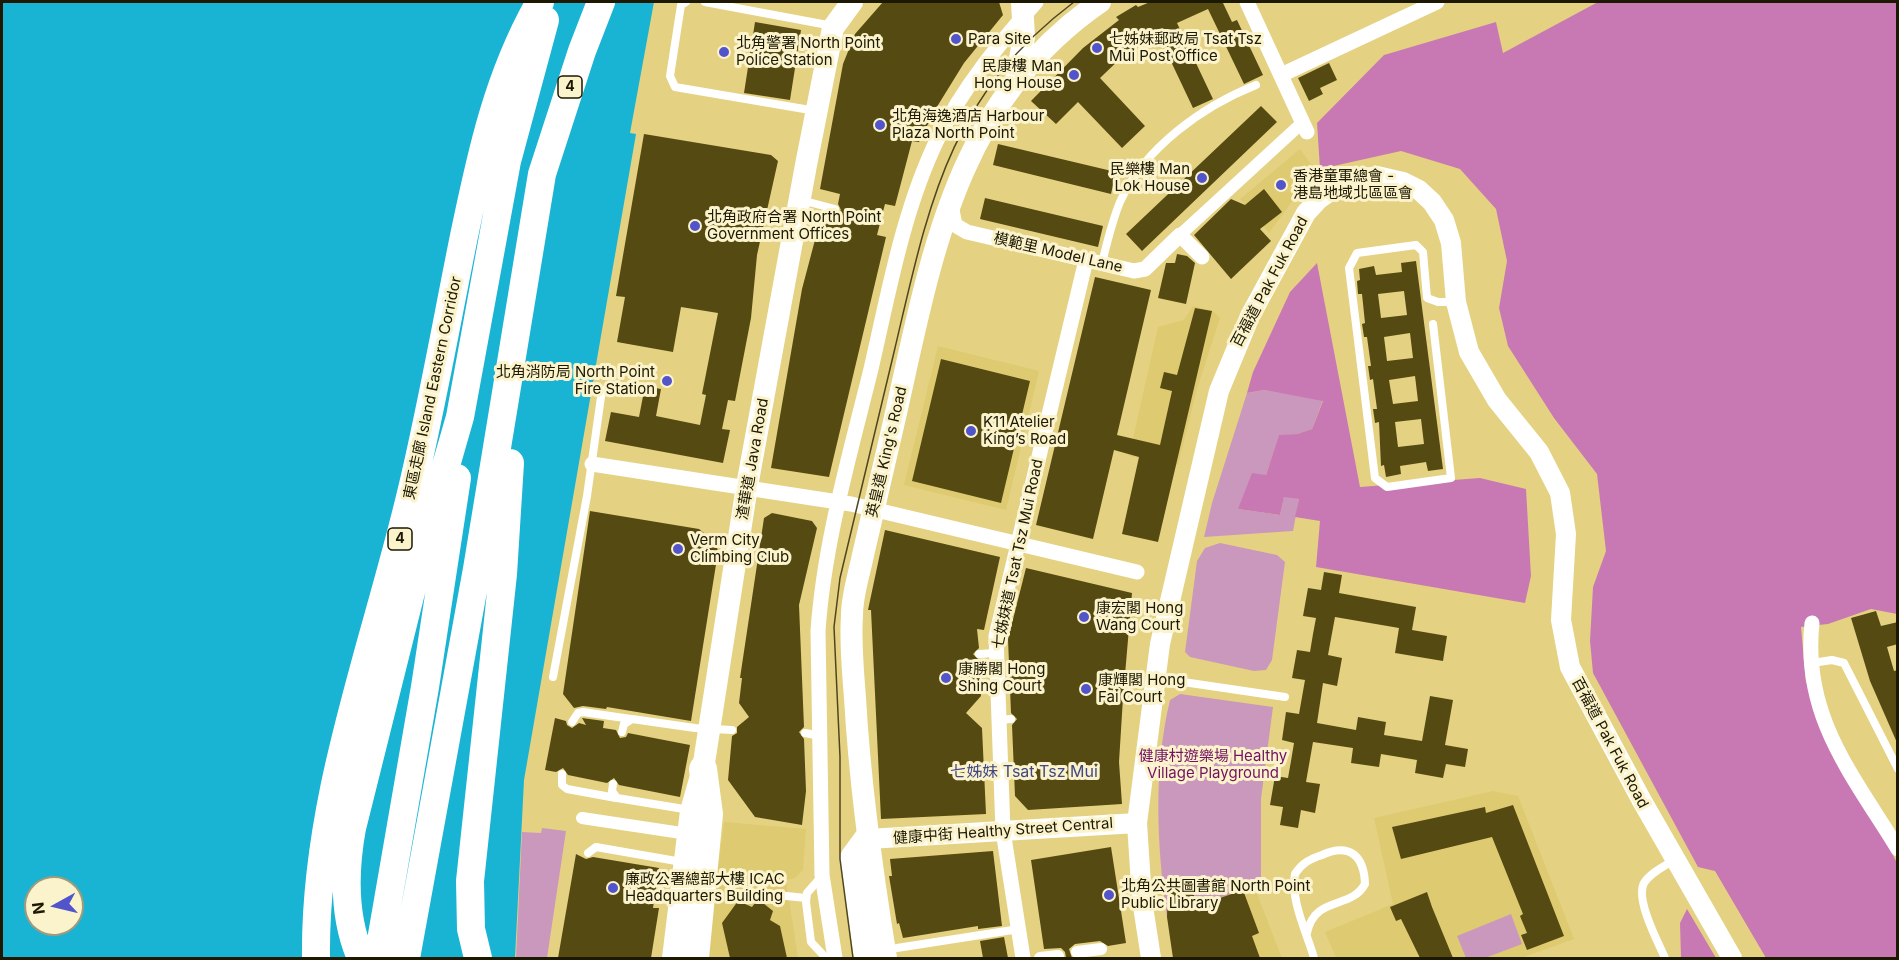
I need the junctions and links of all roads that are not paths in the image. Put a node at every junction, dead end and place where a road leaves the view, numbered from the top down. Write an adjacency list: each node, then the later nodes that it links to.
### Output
1 (540, 2): 74 (highway, 東區走廊 Island Eastern Corridor / 4)
2 (551, 2): 29 (highway)
3 (601, 2): 26 (highway, 4)
4 (686, 2): 16 (lane)
5 (705, 2): 10 (lane)
6 (851, 2): 12 (main road, 渣華道 Java Road)
7 (1100, 2): 14 (main road, 英皇道 King's Road)
8 (1246, 2): 13 (street)
9 (1437, 2): 13 (street)
10 (733, 4): 12 (lane)
11 (1027, 7): 14 (main road); 32 (street)
12 (834, 27): 16 (main road, 渣華道 Java Road)
13 (1281, 75): 17 (street)
14 (1016, 82): 19 (main road, 英皇道 King's Road)
15 (1256, 85): 24 (lane)
16 (817, 110): 18 (main road, 渣華道 Java Road)
17 (1305, 127): 21 (street)
18 (800, 199): 20 (lane); 31 (main road, 渣華道 Java Road)
19 (951, 199): 23 (street, 模範里 Model Lane); 33 (main road, 英皇道 King's Road)
20 (835, 208)
21 (1180, 235): 22 (street); 24 (street, 模範里 Model Lane)
22 (1202, 257)
23 (1086, 260): 24 (street, 模範里 Model Lane); 34 (street, 七姊妹道 Tsat Tsz Mui Road)
24 (1102, 264)
25 (1456, 302): 27 (lane); 41 (street, 百福道 Pak Fuk Road); 64 (street, 百福道 Pak Fuk Road)
26 (521, 303): 77 (highway, 4); 78 (highway)
27 (1433, 324)
28 (602, 390): 30 (lane)
29 (460, 417): 75 (highway); 76 (highway)
30 (592, 464): 31 (street); 40 (lane)
31 (747, 486): 32 (street); 45 (main road, 渣華道 Java Road)
32 (839, 502): 33 (street); 49 (street)
33 (874, 508): 34 (street); 60 (main road, 英皇道 King's Road)
34 (1018, 543): 35 (street); 37 (street, 七姊妹道 Tsat Tsz Mui Road)
35 (1137, 572)
36 (1812, 623): 39 (street)
37 (995, 653): 38 (lane); 58 (street, 七姊妹道 Tsat Tsz Mui Road)
38 (979, 654)
39 (1809, 663): 51 (lane); 61 (street)
40 (553, 677)
41 (1155, 678): 42 (lane); 57 (street, 百福道 Pak Fuk Road)
42 (1285, 697)
43 (632, 719): 44 (lane); 45 (lane); 47 (lane)
44 (572, 722)
45 (709, 728): 46 (lane); 50 (main road, 渣華道 Java Road)
46 (732, 730)
47 (622, 732)
48 (805, 733): 49 (lane)
49 (822, 736): 65 (street)
50 (704, 769): 55 (main road, 渣華道 Java Road); 80 (highway)
51 (1898, 769)
52 (562, 774): 54 (lane)
53 (613, 784): 54 (lane)
54 (617, 798): 55 (lane)
55 (691, 811): 59 (main road, 渣華道 Java Road)
56 (582, 818): 59 (street)
57 (1137, 823): 58 (street, 健康中街 Healthy Street Central); 85 (street, 百福道 Pak Fuk Road)
58 (1003, 831): 60 (street, 健康中街 Healthy Street Central); 68 (street, 七姊妹道 Tsat Tsz Mui Road)
59 (688, 834): 63 (main road, 渣華道 Java Road)
60 (868, 839): 71 (highway)
61 (1898, 849)
62 (588, 853): 63 (lane)
63 (684, 862): 79 (main road, 渣華道 Java Road)
64 (1668, 864): 87 (lane); 88 (street, 百福道 Pak Fuk Road)
65 (822, 875): 67 (lane); 82 (street)
66 (747, 892): 67 (lane)
67 (806, 898): 81 (lane)
68 (1019, 929): 71 (lane); 83 (street, 七姊妹道 Tsat Tsz Mui Road)
69 (1306, 933): 69 (lane); 86 (lane)
70 (1101, 949): 72 (street)
71 (879, 952)
72 (1077, 952)
73 (1058, 956): 84 (street)
74 (316, 958)
75 (361, 958)
76 (378, 958)
77 (406, 958)
78 (478, 958)
79 (673, 958)
80 (695, 958)
81 (826, 958)
82 (835, 958)
83 (1023, 958)
84 (1040, 958)
85 (1151, 958)
86 (1314, 958)
87 (1665, 958)
88 (1732, 958)

